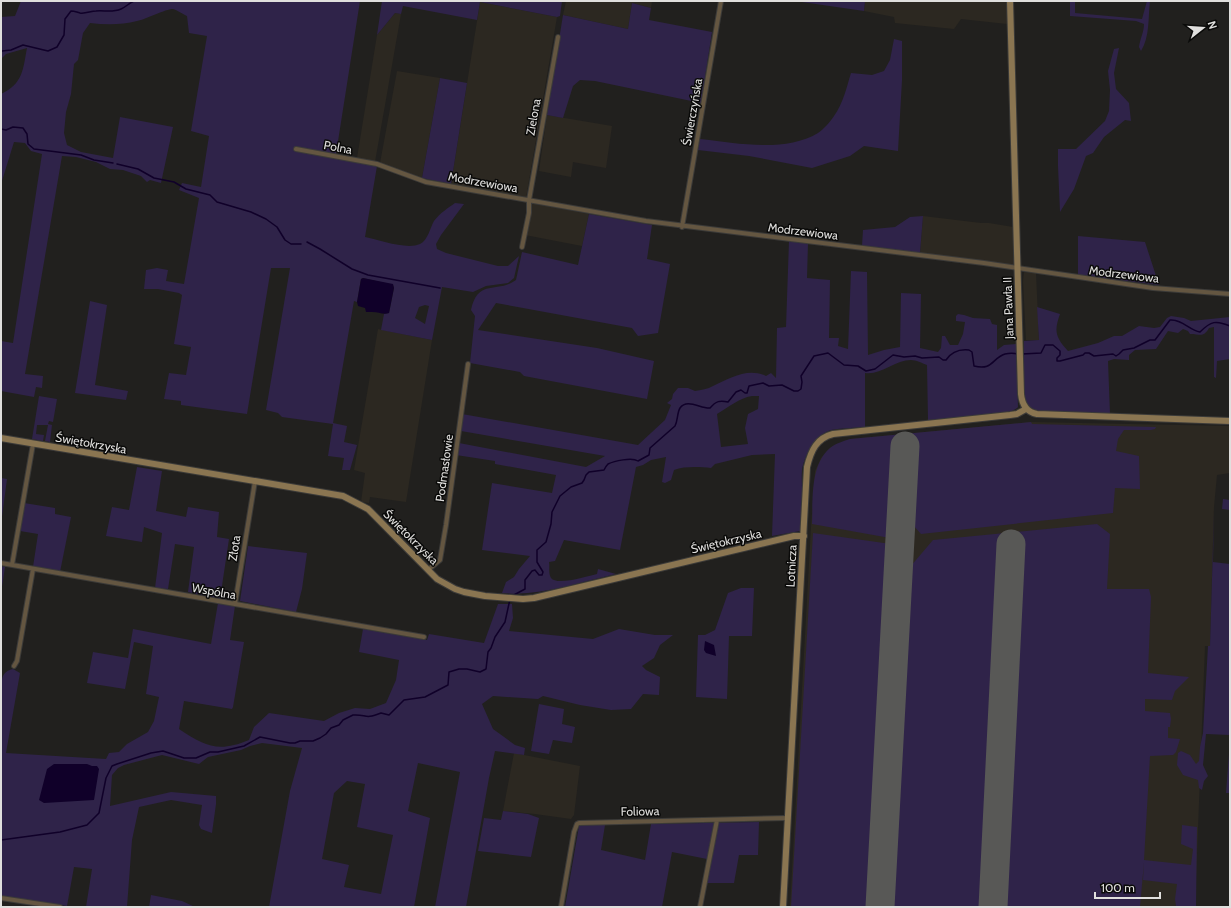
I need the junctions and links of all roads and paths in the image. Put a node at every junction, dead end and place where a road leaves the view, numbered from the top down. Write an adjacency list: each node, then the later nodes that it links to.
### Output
1 (721, 1): 7 (street, Świerczyńska)
2 (1010, 1): 9 (main road, Jana Pawła II)
3 (558, 37): 6 (street, Zielona)
4 (296, 149): 5 (street, Polna)
5 (377, 164): 6 (street, Modrzewiowa)
6 (529, 200): 7 (street, Modrzewiowa); 8 (street, Zielona)
7 (682, 227): 9 (street, Modrzewiowa)
8 (522, 247)
9 (1018, 269): 10 (street, Modrzewiowa); 12 (main road, Jana Pawła II)
10 (1230, 294)
11 (468, 364): 21 (street, Podmasłowie)
12 (1026, 409): 13 (main road); 17 (main road, Lotnicza)
13 (1230, 421)
14 (1, 438): 15 (main road, Świętokrzyska)
15 (33, 444): 16 (main road, Świętokrzyska); 19 (street)
16 (255, 482): 21 (main road, Świętokrzyska); 22 (street, Złota)
17 (804, 536): 21 (main road, Świętokrzyska); 25 (main road, Lotnicza)
18 (1, 563): 19 (street, Wspólna)
19 (12, 565): 20 (street, Wspólna)
20 (32, 569): 22 (street, Wspólna); 24 (street)
21 (428, 570)
22 (235, 604): 23 (street, Wspólna)
23 (424, 637)
24 (14, 666)
25 (788, 818): 26 (street, Foliowa); 31 (main road, Lotnicza)
26 (717, 820): 29 (street, Foliowa); 30 (street)
27 (1, 898): 28 (street)
28 (60, 907)
29 (561, 907)
30 (700, 907)
31 (783, 907)

